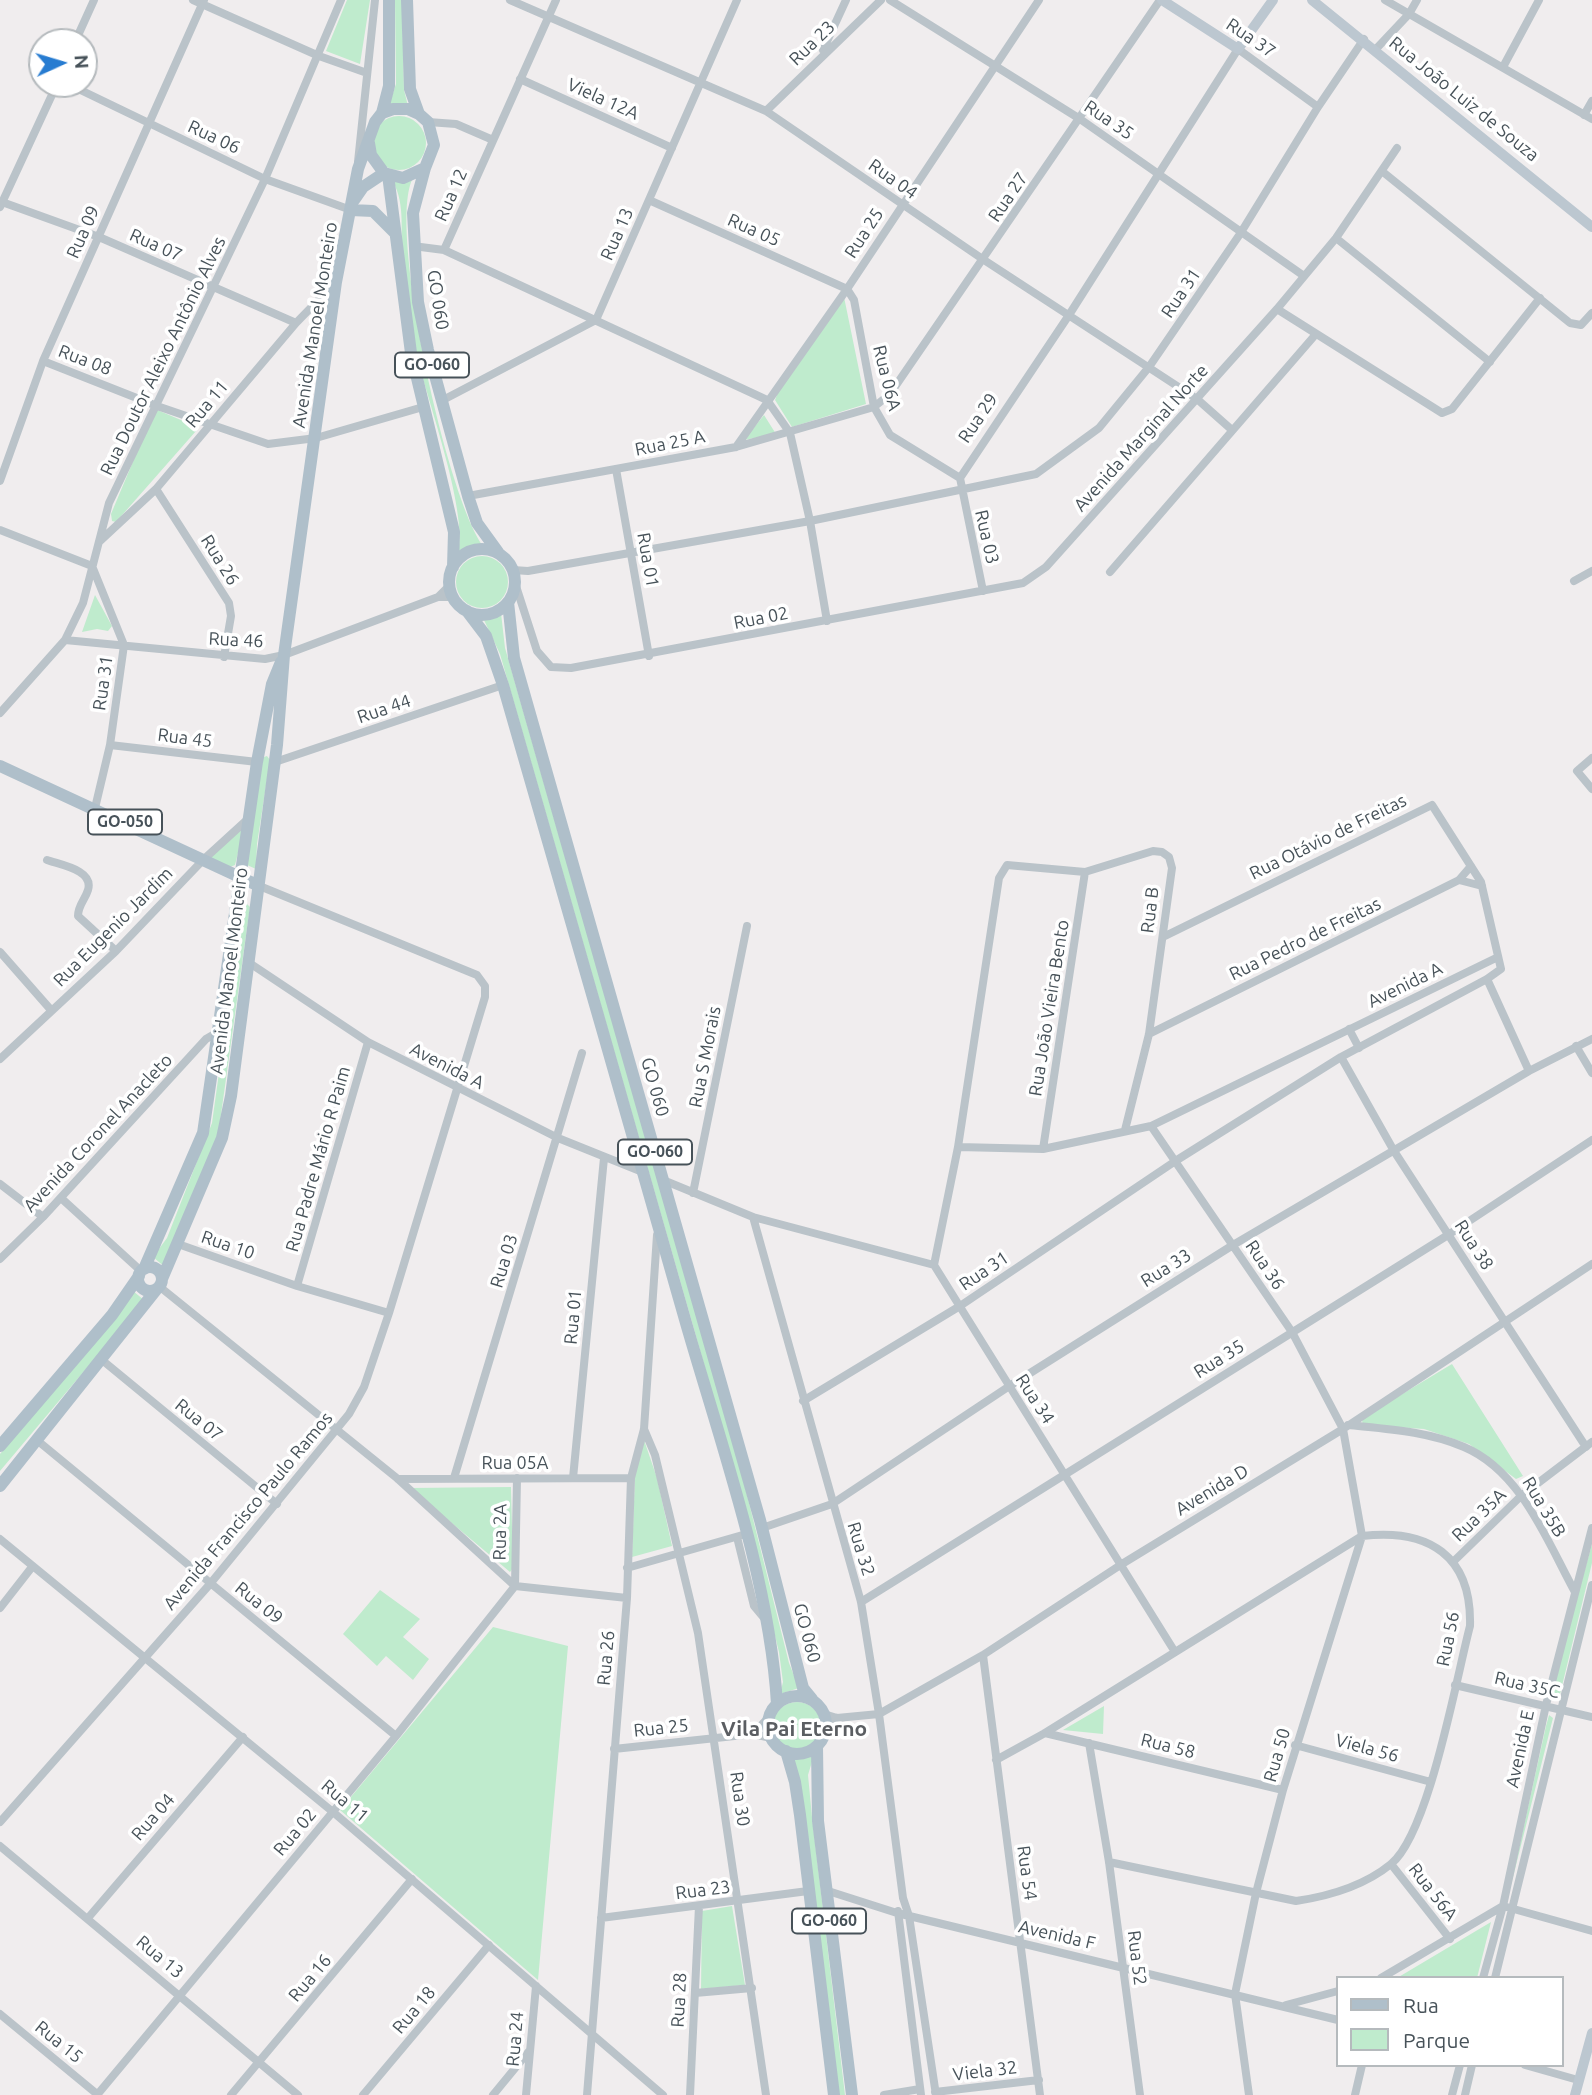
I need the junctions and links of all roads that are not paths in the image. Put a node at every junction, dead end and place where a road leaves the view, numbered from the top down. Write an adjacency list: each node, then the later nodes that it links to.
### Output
1 (94, 0): 23 (street)
2 (193, 0): 20 (street)
3 (341, 0): 27 (street, Rua Doutor Aleixo Antônio Alves)
4 (375, 0): 31 (street, Avenida Manoel Monteiro)
5 (390, 0): 39 (main road)
6 (407, 0): 41 (main road, GO-060)
7 (510, 0): 22 (street, Rua 04)
8 (556, 0): 22 (street, Rua 12)
9 (737, 0): 33 (street, Rua 13)
10 (846, 0): 28 (street)
11 (881, 0): 28 (street, Rua 23)
12 (890, 0): 29 (street, Rua 35)
13 (1039, 0): 29 (street, Rua 25)
14 (1161, 0): 25 (street, Rua 37); 42 (street, Rua 27)
15 (1273, 0): 25 (street, Rua 29)
16 (1312, 0): 24 (street, Rua João Luiz de Souza)
17 (1385, 0): 21 (street)
18 (1417, 0): 21 (street)
19 (1539, 0): 30 (street)
20 (203, 2): 27 (street); 43 (street, Rua 09)
21 (1409, 14): 26 (street); 30 (street)
22 (549, 17): 32 (street, Rua 12); 33 (street, Rua 04)
23 (81, 28)
24 (1364, 39): 26 (street, Rua João Luiz de Souza); 37 (street, Rua 31)
25 (1238, 49): 37 (street, Rua 37); 51 (street, Rua 29)
26 (1376, 49): 58 (street, Rua João Luiz de Souza)
27 (319, 56): 31 (street); 53 (street, Rua Doutor Aleixo Antônio Alves)
28 (820, 56): 38 (street, Rua 23)
29 (996, 65): 42 (street, Rua 35); 57 (street, Rua 25)
30 (1503, 67): 40 (street)
31 (367, 73): 49 (street, Avenida Manoel Monteiro)
32 (520, 79): 44 (street, Rua 12); 46 (street, Viela 12A)
33 (700, 82): 38 (street, Rua 04); 46 (street, Rua 13)
34 (51, 98): 55 (street)
35 (96, 98): 43 (street, Rua 06)
36 (1592, 101): 40 (street)
37 (1318, 107): 60 (street, Rua 31)
38 (766, 111): 57 (street, Rua 04)
39 (382, 113): 41 (main road); 45 (main road)
40 (1588, 117)
41 (423, 118): 44 (street); 48 (main road, GO-060)
42 (1080, 119): 51 (street, Rua 35); 65 (street, Rua 27)
43 (149, 124): 53 (street, Rua 06); 61 (street, Rua 09)
44 (493, 140): 64 (street, Rua 12)
45 (369, 143): 49 (main road); 52 (main road, GO-060)
46 (672, 148): 54 (street, Rua 13)
47 (1396, 148): 50 (street, Avenida Marginal Norte)
48 (425, 167): 52 (main road); 63 (main road, GO 060 / GO-060)
49 (358, 169): 56 (main road, Avenida Manoel Monteiro)
50 (1383, 172): 62 (street, Avenida Marginal Norte); 70 (street)
51 (1158, 173): 60 (street, Rua 35); 73 (street, Rua 29)
52 (386, 174): 56 (main road); 59 (main road, GO 060 / GO-060)
53 (265, 178): 56 (street, Rua 06); 68 (street, Rua Doutor Aleixo Antônio Alves)
54 (649, 200): 69 (street, Rua 05); 74 (street, Rua 13)
55 (1, 205): 61 (street, Rua 07)
56 (352, 205): 59 (main road); 67 (main road, Avenida Manoel Monteiro)
57 (902, 205): 65 (street, Rua 04); 69 (street, Rua 25)
58 (1592, 227)
59 (395, 233): 84 (main road, GO 060 / GO-060)
60 (1240, 233): 66 (street, Rua 35); 79 (street, Rua 31)
61 (99, 237): 68 (street, Rua 07); 77 (street, Rua 09)
62 (1336, 238): 66 (street, Avenida Marginal Norte); 78 (street)
63 (413, 246): 64 (street); 82 (main road, GO 060 / GO-060)
64 (443, 250): 74 (street, Rua 12)
65 (984, 260): 73 (street, Rua 04); 85 (street, Rua 27)
66 (1304, 276): 71 (street, Avenida Marginal Norte)
67 (336, 282): 75 (street, Rua 11); 89 (main road, Avenida Manoel Monteiro)
68 (215, 288): 75 (street, Rua 07); 83 (street, Rua Doutor Aleixo Antônio Alves)
69 (847, 289): 81 (street, Rua 25); 85 (street, Rua 06A)
70 (1540, 298): 72 (street); 78 (street)
71 (1277, 309): 76 (street); 80 (street, Avenida Marginal Norte)
72 (1592, 313)
73 (1069, 315): 79 (street, Rua 04); 92 (street, Rua 29)
74 (596, 320): 81 (street); 82 (street)
75 (296, 323): 86 (street, Rua 11)
76 (1316, 334): 78 (street); 87 (street)
77 (43, 361): 83 (street, Rua 08); 93 (street, Rua 09)
78 (1490, 362)
79 (1149, 367): 80 (street, Rua 04); 95 (street, Rua 31)
80 (1198, 399): 87 (street, Rua 04); 109 (street, Avenida Marginal Norte)
81 (767, 400): 88 (street); 90 (street, Rua 25)
82 (441, 401): 96 (main road, GO 060 / GO-060)
83 (157, 406): 86 (street, Rua 08); 99 (street, Rua Doutor Aleixo Antônio Alves)
84 (423, 407): 89 (street); 103 (main road, GO 060 / GO-060)
85 (874, 407): 88 (street, Rua 25 A); 92 (street, Rua 06A)
86 (211, 424): 89 (street, Rua 08); 94 (street, Rua 11)
87 (1232, 430): 105 (street)
88 (790, 433): 90 (street, Rua 25 A); 97 (street)
89 (316, 439): 115 (main road, Avenida Manoel Monteiro)
90 (736, 447): 91 (street, Rua 25 A)
91 (616, 469): 96 (street, Rua 25 A); 101 (street, Rua 01)
92 (960, 478): 95 (street)
93 (0, 481)
94 (156, 489): 99 (street, Rua 11); 117 (street, Rua 26)
95 (961, 489): 97 (street); 109 (street, Rua 03)
96 (468, 496): 100 (main road, GO 060 / GO-060)
97 (810, 521): 101 (street); 112 (street)
98 (0, 530): 102 (street)
99 (99, 542): 102 (street, Rua Doutor Aleixo Antônio Alves)
100 (498, 552): 103 (main road); 106 (main road, GO-060)
101 (631, 554): 106 (street); 116 (street, Rua 01)
102 (92, 566): 113 (street, Rua Doutor Aleixo Antônio Alves); 114 (street, Rua 31)
103 (453, 567): 108 (main road, GO-060)
104 (1592, 571): 107 (street)
105 (1110, 572)
106 (514, 577): 110 (main road, GO-060)
107 (1574, 581)
108 (452, 591): 111 (main road, GO-060); 115 (street, Rua 46)
109 (983, 591): 112 (street, Avenida Marginal Norte)
110 (514, 598): 111 (main road); 116 (street, Rua 02); 169 (main road, GO 060 / GO-060)
111 (467, 611): 118 (main road, GO 060 / GO-060)
112 (827, 621): 116 (street, Rua 02)
113 (65, 640): 114 (street, Rua 46); 119 (street, Rua Doutor Aleixo Antônio Alves)
114 (124, 645): 117 (street, Rua 46); 121 (street, Rua 31)
115 (284, 655): 117 (street, Rua 46); 120 (main road, Avenida Manoel Monteiro); 122 (main road, Avenida Manoel Monteiro)
116 (649, 656)
117 (224, 657)
118 (503, 685): 125 (street, Rua 44); 168 (main road, GO 060 / GO-060)
119 (0, 713)
120 (260, 743): 122 (main road); 124 (main road, Avenida Manoel Monteiro)
121 (110, 745): 124 (street, Rua 45); 128 (street, Rua 31)
122 (277, 746): 125 (main road, Avenida Manoel Monteiro)
123 (1592, 758): 127 (street)
124 (257, 762): 129 (main road, Avenida Manoel Monteiro)
125 (275, 762): 136 (main road, Avenida Manoel Monteiro)
126 (0, 766): 128 (main road, GO-050)
127 (1592, 789)
128 (95, 808): 131 (main road, GO-050)
129 (249, 818): 131 (street, Rua Eugenio Jardim); 134 (main road, Avenida Manoel Monteiro)
130 (47, 860): 140 (street)
131 (203, 860): 134 (main road, GO-050); 140 (street, Rua Eugenio Jardim)
132 (1471, 866): 135 (street, Rua Pedro de Freitas); 137 (street, Rua Otávio de Freitas); 139 (street, Rua Otávio de Freitas)
133 (1085, 872): 139 (street, Rua B); 163 (street, Rua B); 164 (street, Rua João Vieira Bento)
134 (239, 878): 136 (main road, GO-050); 147 (main road, Avenida Manoel Monteiro)
135 (1460, 880): 137 (street); 148 (street, Rua Pedro de Freitas)
136 (257, 885): 143 (main road, Avenida Manoel Monteiro); 158 (street, GO-050)
137 (1482, 886): 142 (street, Rua Otávio de Freitas)
138 (747, 926): 171 (street, Rua S Morais)
139 (1163, 937): 148 (street, Rua B)
140 (116, 951): 145 (street, Rua Eugenio Jardim)
141 (0, 952): 145 (street)
142 (1499, 957): 144 (street); 146 (street, Avenida A)
143 (248, 962): 150 (street, Avenida A); 177 (main road, Avenida Manoel Monteiro)
144 (1487, 979): 152 (street, Avenida A); 156 (street)
145 (51, 1010): 155 (street, Rua Eugenio Jardim)
146 (1349, 1029): 152 (street); 159 (street, Avenida A)
147 (220, 1030): 172 (street, Avenida Coronel Anacleto); 182 (main road, Avenida Manoel Monteiro)
148 (1149, 1034): 160 (street, Rua B)
149 (1592, 1039): 151 (street, Rua 33)
150 (369, 1042): 158 (street, Avenida A); 184 (street, Rua Padre Mário R Paim)
151 (1576, 1046): 156 (street, Rua 33); 157 (street)
152 (1359, 1048): 154 (street, Avenida A)
153 (582, 1053): 161 (street, Rua 03)
154 (1341, 1057): 165 (street, Rua 38); 167 (street, Avenida A)
155 (0, 1059)
156 (1529, 1071): 165 (street, Rua 33)
157 (1592, 1073)
158 (459, 1090): 161 (street, Avenida A); 186 (street, Avenida Francisco Paulo Ramos)
159 (1151, 1126): 160 (street, Avenida A); 167 (street, Rua 36)
160 (1125, 1130): 164 (street, Avenida A)
161 (558, 1138): 166 (street, Avenida A); 199 (street, Rua 03)
162 (1592, 1140): 176 (street, Rua 35)
163 (958, 1147): 164 (street, Avenida A); 181 (street)
164 (1043, 1149)
165 (1394, 1151): 176 (street, Rua 38); 178 (street, Rua 33)
166 (604, 1158): 168 (street, Avenida A); 201 (street, Rua 01)
167 (1177, 1160): 178 (street, Rua 36); 185 (street, Rua 31)
168 (645, 1173): 175 (main road, GO 060 / GO-060)
169 (663, 1180): 171 (street); 208 (main road, GO 060 / GO-060)
170 (0, 1184): 173 (street)
171 (693, 1193): 174 (street)
172 (61, 1198): 173 (street, Avenida Coronel Anacleto); 182 (street)
173 (43, 1217): 179 (street, Avenida Coronel Anacleto)
174 (753, 1217): 181 (street); 191 (street, Rua 32)
175 (658, 1225): 193 (street, Rua 26); 210 (main road, GO 060 / GO-060)
176 (1448, 1234): 187 (street, Rua 38); 188 (street, Rua 35)
177 (178, 1244): 183 (main road, Avenida Manoel Monteiro); 184 (street, Rua 10)
178 (1233, 1245): 188 (street, Rua 36); 190 (street, Rua 33)
179 (0, 1259)
180 (1592, 1264): 187 (street, Avenida D)
181 (934, 1265): 185 (street, Rua 34)
182 (141, 1272): 183 (main road); 183 (main road); 197 (main road, Avenida Manoel Monteiro)
183 (159, 1285): 189 (main road, Avenida Manoel Monteiro); 194 (street)
184 (297, 1286): 186 (street, Rua 10)
185 (960, 1306): 190 (street, Rua 34); 191 (street, Rua 31)
186 (389, 1313): 194 (street, Avenida Francisco Paulo Ramos)
187 (1504, 1320): 192 (street, Avenida D); 196 (street, Rua 38)
188 (1292, 1332): 192 (street, Rua 36); 198 (street, Rua 35)
189 (102, 1360): 195 (main road, Avenida Manoel Monteiro); 206 (street, Rua 07)
190 (1008, 1387): 198 (street, Rua 34); 207 (street, Rua 33)
191 (803, 1401): 207 (street, Rua 32)
192 (1345, 1427): 205 (street, Rua 35B); 211 (street, Rua 50); 215 (street, Avenida D)
193 (644, 1429): 203 (street, Rua 26); 213 (street, Rua 30)
194 (337, 1432): 202 (street); 206 (street, Avenida Francisco Paulo Ramos)
195 (38, 1441): 204 (main road, Avenida Manoel Monteiro); 218 (street, Rua 09)
196 (1589, 1444): 205 (street, Rua 35A)
197 (0, 1446)
198 (1066, 1473): 215 (street, Rua 34); 223 (street, Rua 35)
199 (454, 1478): 200 (street, Rua 05A); 202 (street, Rua 05A)
200 (516, 1478): 201 (street, Rua 05A); 220 (street, Rua 2A)
201 (573, 1478): 203 (street, Rua 05A)
202 (398, 1479): 220 (street)
203 (631, 1479): 217 (street, Rua 26)
204 (0, 1486)
205 (1521, 1496): 214 (street, Rua 35A); 221 (street, Rua 35B)
206 (277, 1504): 218 (street, Avenida Francisco Paulo Ramos)
207 (832, 1504): 208 (street, Rua 33); 223 (street, Rua 32)
208 (762, 1528): 229 (main road, GO 060 / GO-060)
209 (1592, 1528): 221 (street, Avenida E)
210 (742, 1536): 213 (street); 230 (main road, GO 060 / GO-060)
211 (1362, 1536): 214 (street); 225 (street); 244 (street, Rua 50)
212 (0, 1539): 216 (street, Rua 11)
213 (681, 1554): 217 (street); 241 (street, Rua 30)
214 (1455, 1560): 228 (street, Rua 56)
215 (1122, 1564): 225 (street, Rua 34); 226 (street, Avenida D)
216 (32, 1567): 224 (street); 227 (street, Rua 11)
217 (627, 1568): 222 (street, Rua 26)
218 (210, 1584): 227 (street, Avenida Francisco Paulo Ramos); 239 (street, Rua 09)
219 (1592, 1585): 232 (street, Avenida E)
220 (516, 1586): 222 (street); 239 (street, Rua 02)
221 (1575, 1592): 231 (street, Avenida E)
222 (627, 1598): 246 (street, Rua 26)
223 (861, 1602): 233 (street, Rua 32)
224 (0, 1608)
225 (1175, 1652): 237 (street)
226 (983, 1655): 233 (street, Avenida D); 248 (street, Rua 54)
227 (145, 1656): 240 (street, Rua 11); 252 (street, Avenida Francisco Paulo Ramos)
228 (1455, 1685): 231 (street, Rua 35C); 249 (street, Rua 56)
229 (812, 1699): 230 (main road); 234 (main road, GO-060)
230 (777, 1704): 235 (main road)
231 (1546, 1705): 232 (street, Rua 35C); 263 (street, Avenida E)
232 (1560, 1709): 236 (street, Rua 35C); 264 (street, Avenida E)
233 (880, 1714): 234 (street, Avenida D); 260 (street, Rua 32)
234 (831, 1716): 245 (main road, GO-060)
235 (769, 1717): 238 (street); 242 (main road)
236 (1592, 1717)
237 (1045, 1733): 243 (street, Rua 58); 248 (street)
238 (753, 1734): 241 (street, Rua 25); 242 (street, Rua 25)
239 (396, 1736): 251 (street, Rua 02)
240 (243, 1737): 251 (street, Rua 11); 267 (street, Rua 04)
241 (715, 1738): 246 (street, Rua 25); 261 (street, Rua 30)
242 (771, 1738): 247 (main road)
243 (1089, 1743): 250 (street, Rua 58); 254 (street, Rua 52)
244 (1295, 1745): 249 (street, Viela 56); 250 (street, Rua 50)
245 (817, 1746): 247 (main road); 257 (main road, GO-060)
246 (614, 1749): 268 (street, Rua 26)
247 (786, 1752): 258 (main road, GO-060)
248 (996, 1760): 271 (street, Rua 54)
249 (1431, 1782): 255 (street, Rua 56)
250 (1283, 1790): 259 (street, Rua 50)
251 (333, 1812): 256 (street, Rua 11); 281 (street, Rua 02)
252 (0, 1822)
253 (0, 1846): 267 (street, Rua 13)
254 (1109, 1862): 259 (street, Rua 56); 273 (street, Rua 52)
255 (1391, 1864): 259 (street, Rua 56); 270 (street, Rua 56A)
256 (412, 1880): 272 (street, Rua 11); 289 (street, Rua 16)
257 (825, 1890): 265 (street, Avenida F); 309 (main road, GO-060)
258 (808, 1891): 261 (street, Rua 23); 308 (main road, GO-060)
259 (1256, 1893): 282 (street, Rua 50)
260 (903, 1898): 265 (street, Rua 32); 266 (street, Rua 32)
261 (738, 1901): 262 (street, Rua 23); 278 (street, Rua 30)
262 (699, 1906): 268 (street, Rua 23); 280 (street, Rua 28)
263 (1503, 1906): 264 (street); 270 (street); 275 (street, Avenida E)
264 (1514, 1909): 269 (street); 276 (street, Avenida E)
265 (897, 1913): 266 (street, Avenida F); 296 (street, Rua 32)
266 (909, 1916): 271 (street, Avenida F); 298 (street, Rua 32)
267 (88, 1918): 281 (street, Rua 13)
268 (601, 1918): 287 (street, Rua 26)
269 (1592, 1931)
270 (1450, 1939): 274 (street)
271 (1021, 1943): 273 (street, Avenida F); 294 (street, Rua 54)
272 (489, 1945): 277 (street, Rua 11); 301 (street, Rua 18)
273 (1121, 1967): 282 (street, Avenida F); 312 (street, Rua 52)
274 (1385, 1976)
275 (1484, 1976)
276 (1497, 1976)
277 (536, 1986): 287 (street, Rua 11); 288 (street, Rua 24)
278 (752, 1988): 280 (street); 307 (street, Rua 30)
279 (1336, 1992): 283 (street, Avenida F)
280 (695, 1993): 306 (street, Rua 28)
281 (180, 1994): 289 (street, Rua 13); 297 (street, Rua 02)
282 (1235, 1994): 283 (street, Avenida F); 313 (street, Rua 50)
283 (1283, 2006): 285 (street, Avenida F)
284 (0, 2014): 297 (street, Rua 15)
285 (1336, 2019)
286 (1592, 2033): 295 (street)
287 (591, 2034): 304 (street, Rua 26); 305 (street, Rua 11)
288 (530, 2050): 302 (street); 303 (street, Rua 24)
289 (260, 2062): 299 (street, Rua 16); 300 (street, Rua 13)
290 (1362, 2067): 314 (street)
291 (1459, 2067): 315 (street)
292 (1472, 2067): 316 (street)
293 (1532, 2067): 295 (street)
294 (1039, 2080): 298 (street, Viela 32); 311 (street, Rua 54)
295 (1578, 2080): 317 (street)
296 (920, 2092): 310 (street)
297 (97, 2094)
298 (935, 2094)
299 (231, 2095)
300 (298, 2095)
301 (363, 2095)
302 (493, 2095)
303 (526, 2095)
304 (587, 2095)
305 (663, 2095)
306 (690, 2095)
307 (766, 2095)
308 (834, 2095)
309 (852, 2095)
310 (884, 2095)
311 (1041, 2095)
312 (1140, 2095)
313 (1249, 2095)
314 (1355, 2095)
315 (1452, 2095)
316 (1465, 2095)
317 (1575, 2095)

